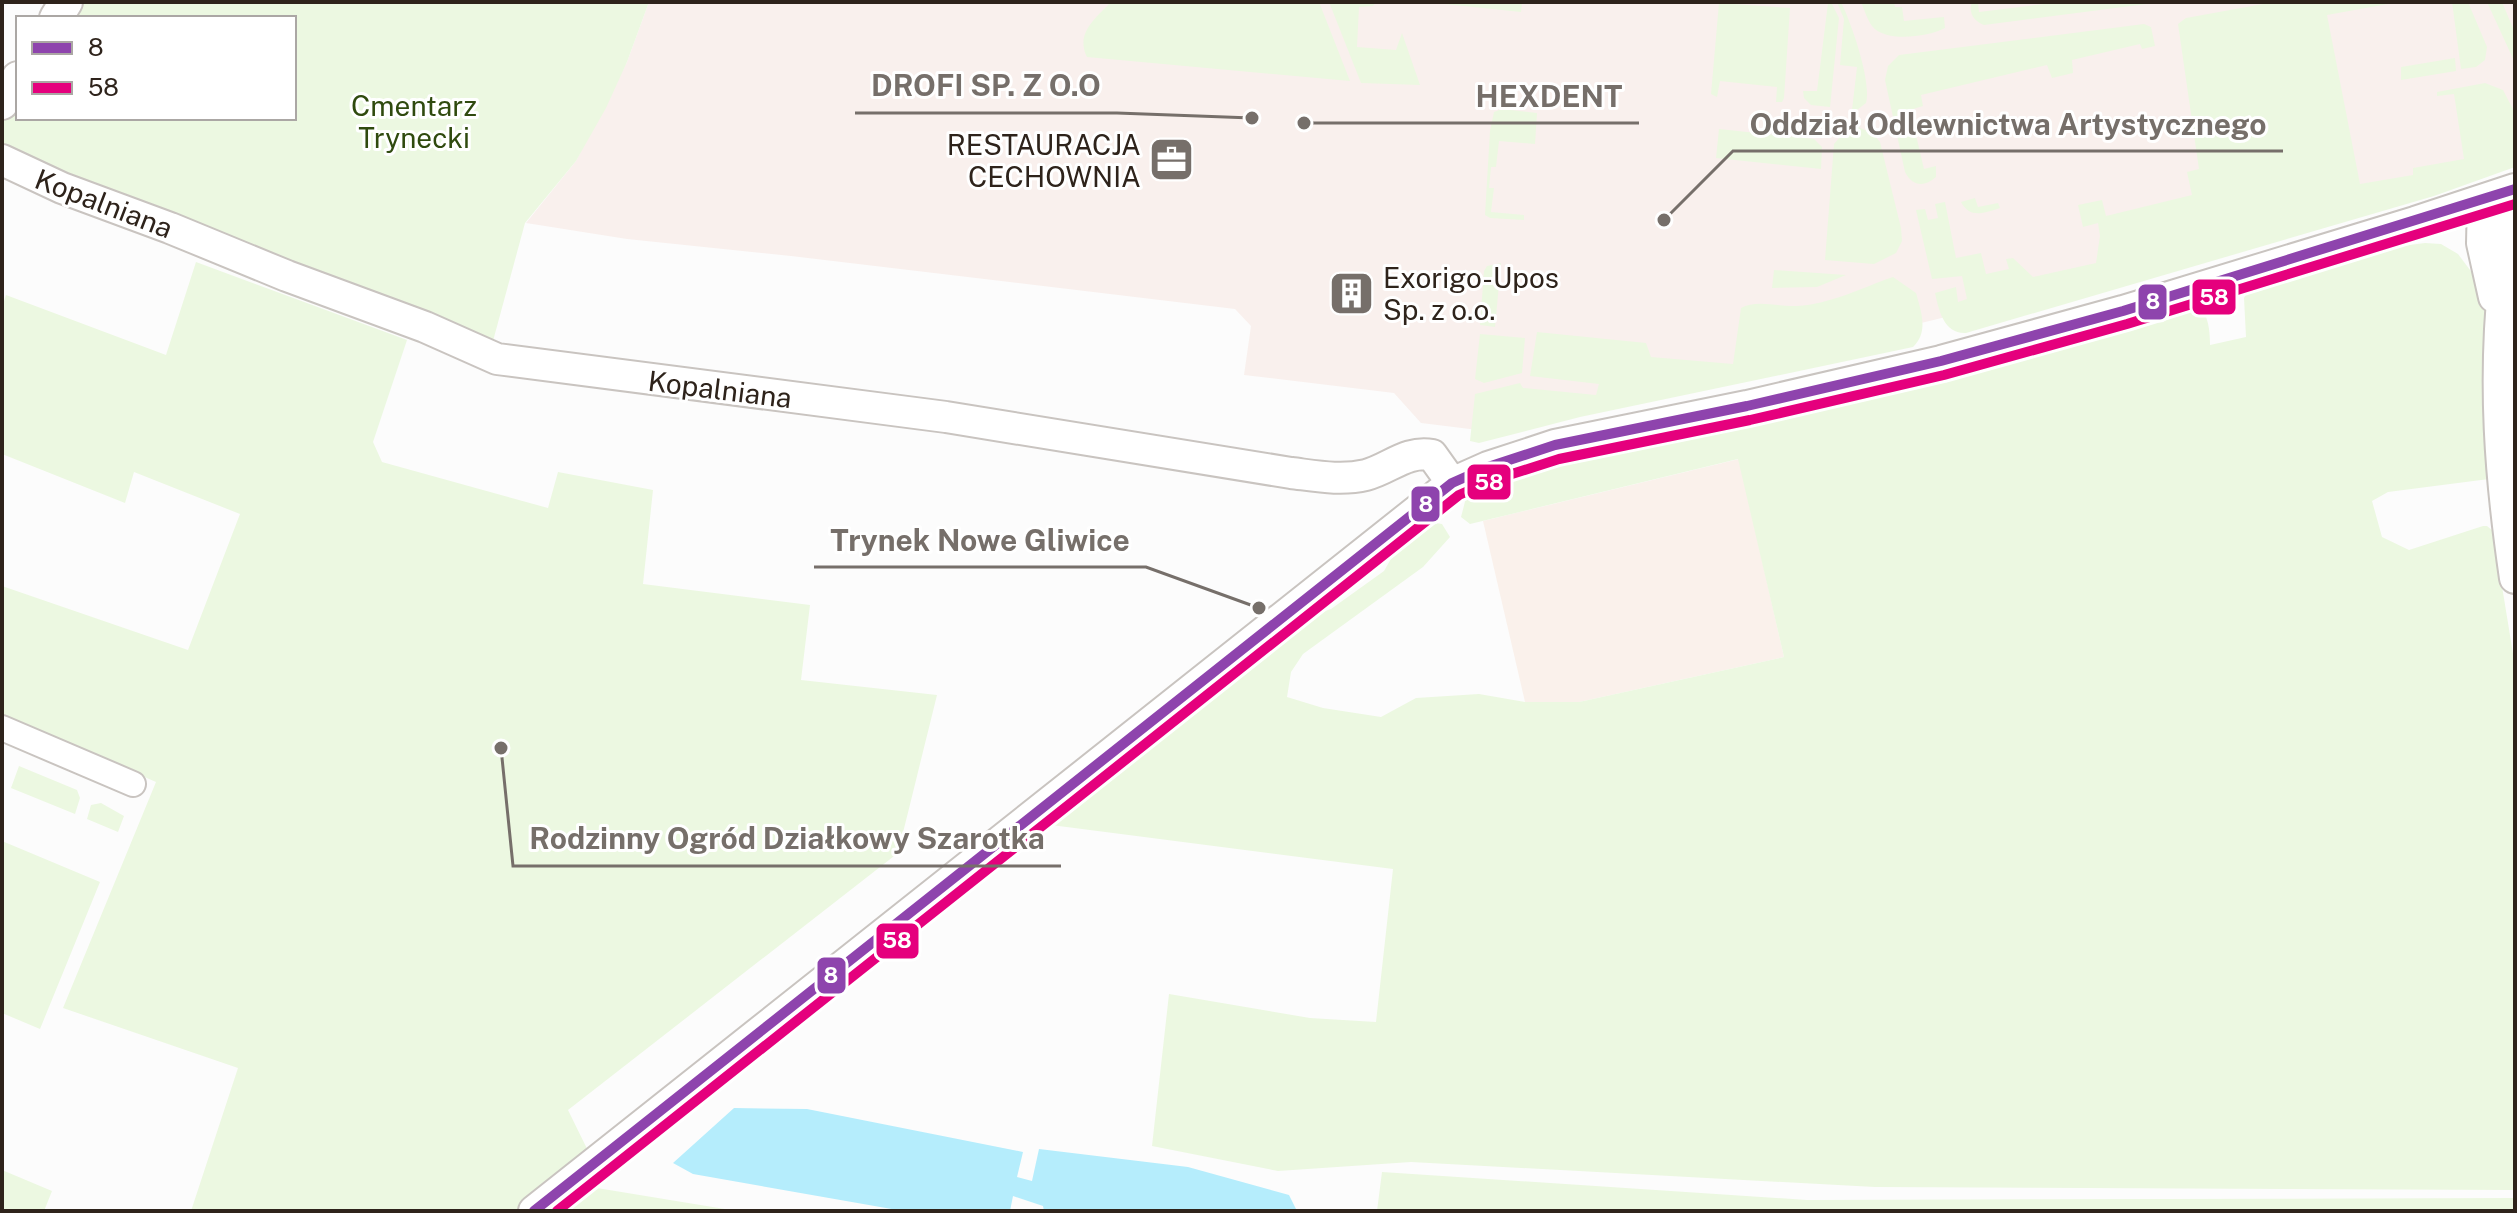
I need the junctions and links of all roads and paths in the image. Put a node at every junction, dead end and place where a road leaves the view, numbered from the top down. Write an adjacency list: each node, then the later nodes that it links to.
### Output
1 (16, 81): 2 (main road)
2 (2, 103)
3 (2, 160): 9 (street, Kopalniana)
4 (2515, 189): 5 (street)
5 (2483, 200): 7 (street); 8 (street)
6 (2515, 207): 8 (street)
7 (2415, 222): 8 (street); 9 (street)
8 (2495, 247): 10 (street)
9 (1452, 483): 13 (street)
10 (2515, 578)
11 (2, 728): 12 (street)
12 (133, 784)
13 (534, 1211)

